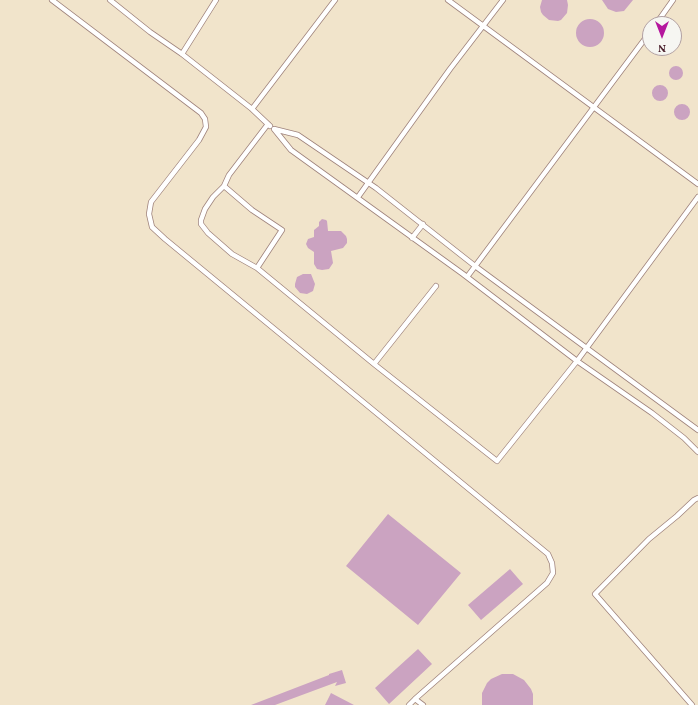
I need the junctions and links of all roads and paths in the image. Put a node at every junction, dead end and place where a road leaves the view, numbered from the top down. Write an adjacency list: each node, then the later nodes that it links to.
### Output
1 (52, 0): 33 (lane)
2 (110, 0): 11 (lane)
3 (216, 0): 11 (lane)
4 (335, 0): 13 (lane)
5 (448, 0): 9 (lane)
6 (503, 0): 9 (lane)
7 (674, 0): 8 (lane)
8 (662, 16)
9 (483, 26): 12 (lane); 16 (lane)
10 (642, 43): 12 (lane)
11 (182, 54): 13 (lane)
12 (594, 108): 17 (lane); 23 (lane)
13 (252, 109): 14 (lane)
14 (268, 124): 15 (lane); 18 (lane)
15 (274, 129): 16 (lane); 19 (lane)
16 (368, 182): 19 (lane); 21 (lane)
17 (698, 184)
18 (224, 186): 24 (lane); 24 (lane)
19 (358, 197): 22 (lane)
20 (698, 197): 27 (lane)
21 (423, 224): 22 (lane); 23 (lane)
22 (412, 238): 25 (lane)
23 (476, 266): 25 (lane); 27 (lane)
24 (257, 268): 29 (lane)
25 (467, 277): 28 (lane)
26 (436, 286): 29 (lane)
27 (587, 347): 28 (lane); 30 (lane)
28 (577, 361): 29 (lane); 31 (lane)
29 (374, 364)
30 (698, 430)
31 (698, 452)
32 (698, 498): 36 (lane)
33 (415, 699): 34 (lane); 35 (lane)
34 (409, 705)
35 (423, 705)
36 (692, 705)

